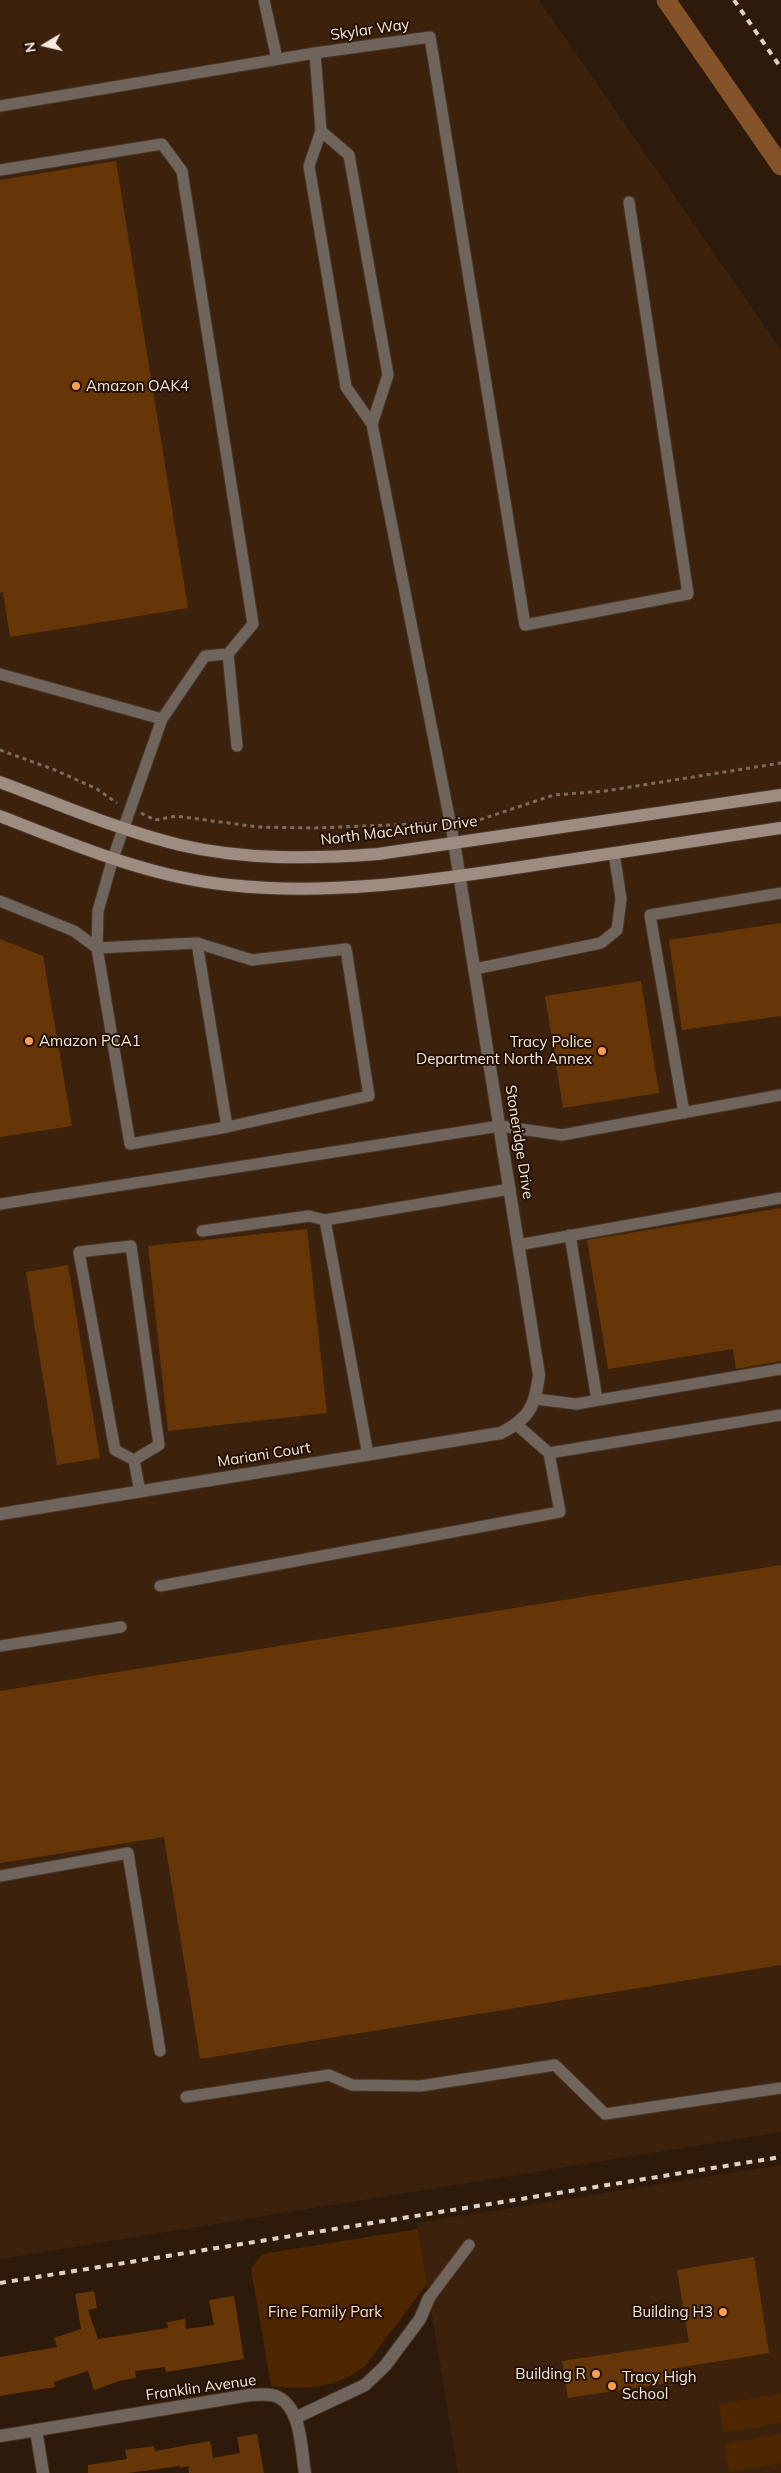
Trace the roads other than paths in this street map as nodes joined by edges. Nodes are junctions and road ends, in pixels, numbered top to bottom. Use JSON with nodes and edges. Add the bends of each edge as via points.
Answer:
{"nodes":[{"id":1,"x":264,"y":0,"type":"edge"},
{"id":2,"x":315,"y":53,"type":"junction"},
{"id":3,"x":277,"y":59,"type":"junction"},
{"id":4,"x":0,"y":106,"type":"edge"},
{"id":5,"x":321,"y":130,"type":"junction"},
{"id":6,"x":0,"y":170,"type":"edge"},
{"id":7,"x":629,"y":202,"type":"dead end"},
{"id":8,"x":372,"y":424,"type":"junction"},
{"id":9,"x":228,"y":654,"type":"junction"},
{"id":10,"x":0,"y":674,"type":"edge"},
{"id":11,"x":162,"y":719,"type":"junction"},
{"id":12,"x":237,"y":746,"type":"dead end"},
{"id":13,"x":0,"y":782,"type":"edge"},
{"id":14,"x":781,"y":795,"type":"edge"},
{"id":15,"x":0,"y":816,"type":"edge"},
{"id":16,"x":122,"y":827,"type":"junction"},
{"id":17,"x":781,"y":828,"type":"edge"},
{"id":18,"x":454,"y":842,"type":"junction"},
{"id":19,"x":614,"y":853,"type":"junction"},
{"id":20,"x":113,"y":858,"type":"junction"},
{"id":21,"x":460,"y":876,"type":"junction"},
{"id":22,"x":781,"y":893,"type":"edge"},
{"id":23,"x":0,"y":901,"type":"edge"},
{"id":24,"x":197,"y":943,"type":"junction"},
{"id":25,"x":97,"y":948,"type":"junction"},
{"id":26,"x":475,"y":970,"type":"junction"},
{"id":27,"x":781,"y":1096,"type":"edge"},
{"id":28,"x":684,"y":1113,"type":"junction"},
{"id":29,"x":500,"y":1126,"type":"junction"},
{"id":30,"x":227,"y":1127,"type":"junction"},
{"id":31,"x":510,"y":1190,"type":"junction"},
{"id":32,"x":781,"y":1198,"type":"edge"},
{"id":33,"x":0,"y":1204,"type":"edge"},
{"id":34,"x":325,"y":1220,"type":"junction"},
{"id":35,"x":202,"y":1231,"type":"dead end"},
{"id":36,"x":570,"y":1235,"type":"junction"},
{"id":37,"x":518,"y":1244,"type":"junction"},
{"id":38,"x":781,"y":1369,"type":"edge"},
{"id":39,"x":536,"y":1399,"type":"junction"},
{"id":40,"x":597,"y":1400,"type":"junction"},
{"id":41,"x":527,"y":1415,"type":"joint"},
{"id":42,"x":781,"y":1415,"type":"edge"},
{"id":43,"x":517,"y":1425,"type":"junction"},
{"id":44,"x":548,"y":1453,"type":"junction"},
{"id":45,"x":368,"y":1455,"type":"junction"},
{"id":46,"x":134,"y":1460,"type":"junction"},
{"id":47,"x":140,"y":1492,"type":"junction"},
{"id":48,"x":0,"y":1514,"type":"edge"},
{"id":49,"x":160,"y":1586,"type":"dead end"},
{"id":50,"x":121,"y":1627,"type":"dead end"},
{"id":51,"x":0,"y":1646,"type":"edge"},
{"id":52,"x":0,"y":1876,"type":"edge"},
{"id":53,"x":160,"y":2050,"type":"dead end"},
{"id":54,"x":781,"y":2088,"type":"edge"},
{"id":55,"x":186,"y":2098,"type":"dead end"},
{"id":56,"x":469,"y":2245,"type":"dead end"},
{"id":57,"x":429,"y":2298,"type":"joint"},
{"id":58,"x":295,"y":2418,"type":"junction"},
{"id":59,"x":36,"y":2430,"type":"junction"},
{"id":60,"x":0,"y":2436,"type":"edge"},
{"id":61,"x":43,"y":2473,"type":"edge"},
{"id":62,"x":305,"y":2473,"type":"edge"}],
"edges":[{"from":1,"to":3,"type":"lane"},
{"from":2,"to":3,"type":"lane","name":"Skylar Way"},
{"from":2,"to":5,"type":"lane"},
{"from":2,"to":7,"type":"lane","name":"Skylar Way","via":[[430,36],[525,625],[688,594]]},
{"from":3,"to":4,"type":"lane","name":"Skylar Way"},
{"from":5,"to":8,"type":"lane","via":[[309,166],[346,387]]},
{"from":5,"to":8,"type":"lane","via":[[349,155],[388,375]]},
{"from":6,"to":9,"type":"lane","via":[[162,144],[182,171],[253,624]]},
{"from":8,"to":18,"type":"lane"},
{"from":9,"to":11,"type":"lane","via":[[205,656]]},
{"from":9,"to":12,"type":"lane"},
{"from":10,"to":11,"type":"lane"},
{"from":11,"to":16,"type":"lane"},
{"from":13,"to":16,"type":"main road","name":"North MacArthur Drive"},
{"from":14,"to":18,"type":"main road","name":"North MacArthur Drive"},
{"from":15,"to":20,"type":"main road"},
{"from":16,"to":18,"type":"main road","name":"North MacArthur Drive","via":[[181,845],[248,855],[326,858]]},
{"from":16,"to":20,"type":"lane"},
{"from":17,"to":19,"type":"main road"},
{"from":18,"to":21,"type":"street","name":"Stoneridge Drive"},
{"from":19,"to":21,"type":"main road"},
{"from":19,"to":26,"type":"lane","via":[[621,899],[617,930],[601,943]]},
{"from":20,"to":21,"type":"main road","via":[[172,876],[229,885],[328,890]]},
{"from":20,"to":25,"type":"lane","via":[[98,911]]},
{"from":21,"to":26,"type":"street","name":"Stoneridge Drive"},
{"from":22,"to":28,"type":"lane","via":[[650,915]]},
{"from":23,"to":25,"type":"lane","via":[[74,931]]},
{"from":24,"to":25,"type":"lane"},
{"from":24,"to":30,"type":"lane"},
{"from":24,"to":30,"type":"lane","via":[[252,960],[346,949],[369,1096]]},
{"from":25,"to":30,"type":"lane","via":[[130,1144]]},
{"from":26,"to":29,"type":"street","name":"Stoneridge Drive"},
{"from":27,"to":28,"type":"lane"},
{"from":28,"to":29,"type":"lane","via":[[562,1135]]},
{"from":29,"to":31,"type":"street","name":"Stoneridge Drive"},
{"from":29,"to":33,"type":"lane"},
{"from":31,"to":34,"type":"lane"},
{"from":31,"to":37,"type":"street","name":"Stoneridge Drive"},
{"from":32,"to":36,"type":"lane"},
{"from":34,"to":35,"type":"lane","via":[[309,1216]]},
{"from":34,"to":45,"type":"lane"},
{"from":36,"to":37,"type":"lane"},
{"from":36,"to":40,"type":"lane"},
{"from":37,"to":39,"type":"street","name":"Stoneridge Drive","via":[[539,1375]]},
{"from":38,"to":40,"type":"lane"},
{"from":39,"to":40,"type":"lane","via":[[576,1404]]},
{"from":39,"to":41,"type":"street","name":"Stoneridge Drive"},
{"from":41,"to":43,"type":"street","name":"Mariani Court"},
{"from":42,"to":44,"type":"lane"},
{"from":43,"to":44,"type":"lane"},
{"from":43,"to":45,"type":"street","name":"Mariani Court","via":[[501,1433]]},
{"from":44,"to":49,"type":"lane","via":[[560,1512]]},
{"from":45,"to":47,"type":"street","name":"Mariani Court"},
{"from":46,"to":46,"type":"lane","via":[[115,1450],[79,1252],[131,1246],[159,1445]]},
{"from":46,"to":47,"type":"lane"},
{"from":47,"to":48,"type":"street","name":"Mariani Court"},
{"from":50,"to":51,"type":"lane"},
{"from":52,"to":53,"type":"lane","via":[[128,1853]]},
{"from":54,"to":55,"type":"lane","via":[[605,2114],[555,2066],[420,2086],[352,2085],[329,2075]]},
{"from":56,"to":57,"type":"lane"},
{"from":57,"to":58,"type":"street","via":[[420,2319],[385,2366],[365,2385]]},
{"from":58,"to":59,"type":"street","name":"Franklin Avenue","via":[[289,2404],[276,2396],[250,2395]]},
{"from":58,"to":62,"type":"street"},
{"from":59,"to":60,"type":"street","name":"Franklin Avenue"},
{"from":59,"to":61,"type":"street"}]}
